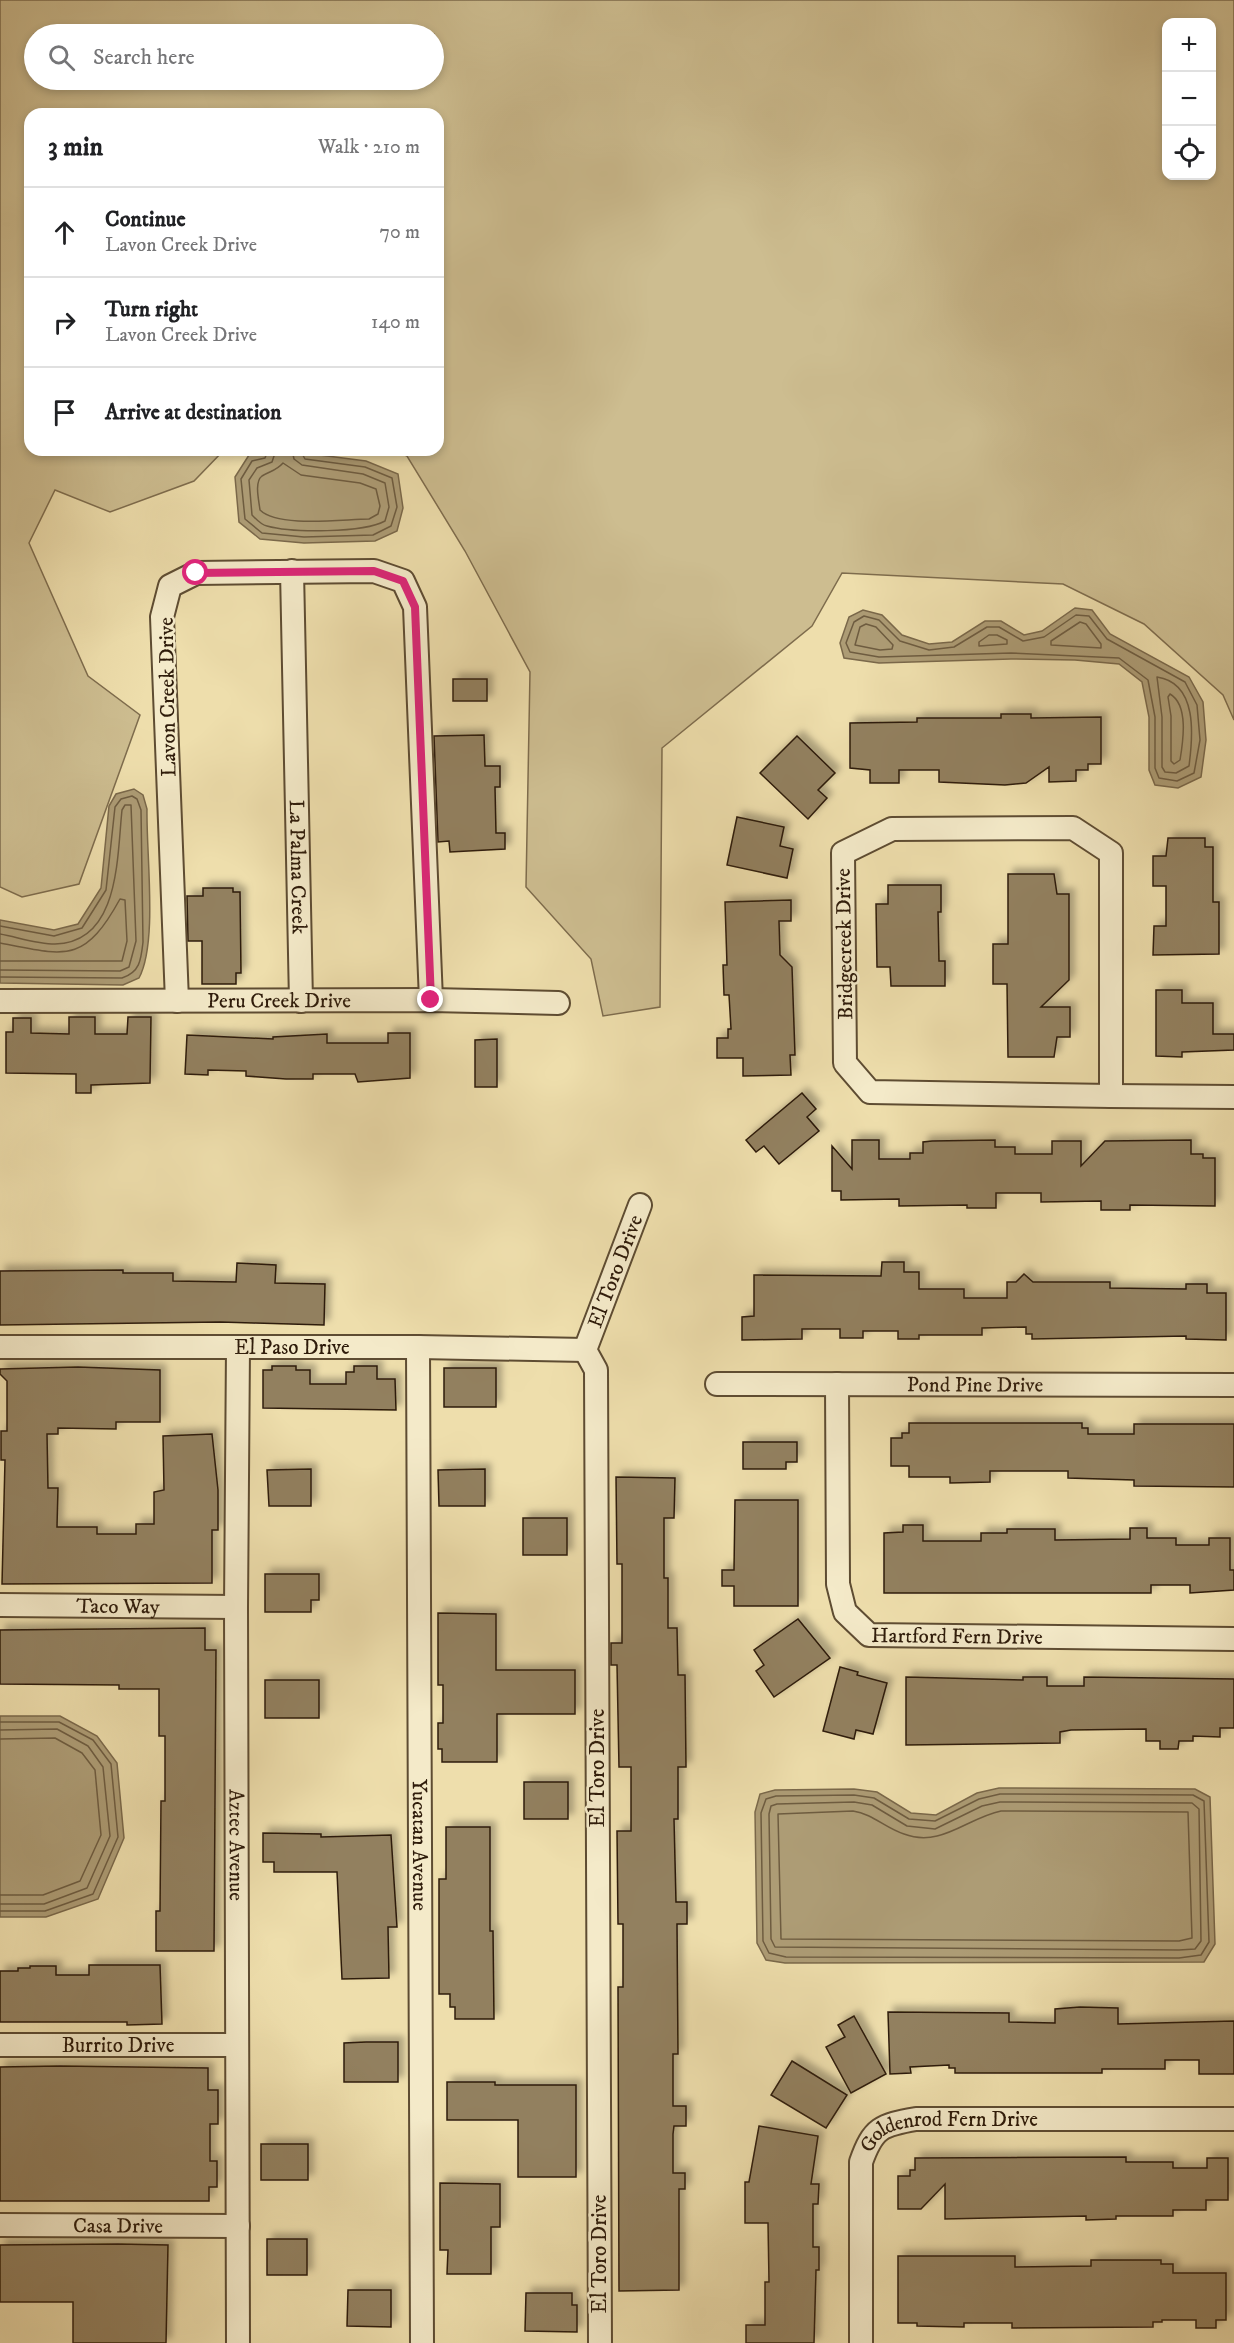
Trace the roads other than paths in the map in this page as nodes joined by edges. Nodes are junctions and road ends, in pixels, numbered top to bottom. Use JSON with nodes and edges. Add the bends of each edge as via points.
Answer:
{"nodes":[{"id":1,"x":292,"y":571,"type":"junction"},
{"id":2,"x":431,"y":1000,"type":"junction"},
{"id":3,"x":0,"y":1001,"type":"edge"},
{"id":4,"x":177,"y":1001,"type":"junction"},
{"id":5,"x":302,"y":1001,"type":"junction"},
{"id":6,"x":558,"y":1003,"type":"dead end"},
{"id":7,"x":1111,"y":1096,"type":"junction"},
{"id":8,"x":1234,"y":1097,"type":"edge"},
{"id":9,"x":640,"y":1205,"type":"dead end"},
{"id":10,"x":0,"y":1347,"type":"edge"},
{"id":11,"x":238,"y":1347,"type":"junction"},
{"id":12,"x":418,"y":1347,"type":"junction"},
{"id":13,"x":585,"y":1350,"type":"junction"},
{"id":14,"x":717,"y":1384,"type":"dead end"},
{"id":15,"x":837,"y":1384,"type":"junction"},
{"id":16,"x":1234,"y":1384,"type":"edge"},
{"id":17,"x":0,"y":1605,"type":"edge"},
{"id":18,"x":236,"y":1607,"type":"junction"},
{"id":19,"x":1234,"y":1639,"type":"edge"},
{"id":20,"x":0,"y":2045,"type":"edge"},
{"id":21,"x":237,"y":2045,"type":"junction"},
{"id":22,"x":1234,"y":2119,"type":"edge"},
{"id":23,"x":0,"y":2225,"type":"edge"},
{"id":24,"x":238,"y":2226,"type":"junction"},
{"id":25,"x":238,"y":2343,"type":"edge"},
{"id":26,"x":422,"y":2343,"type":"edge"},
{"id":27,"x":600,"y":2343,"type":"edge"},
{"id":28,"x":861,"y":2343,"type":"edge"}],
"edges":[{"from":1,"to":2,"type":"street","name":"Lavon Creek Drive","via":[[374,571],[403,581],[415,607]]},
{"from":1,"to":4,"type":"street","name":"Lavon Creek Drive","via":[[196,573],[171,586],[162,617]]},
{"from":1,"to":5,"type":"street","name":"La Palma Creek"},
{"from":2,"to":5,"type":"street","name":"Peru Creek Drive"},
{"from":2,"to":6,"type":"street","name":"Peru Creek Drive"},
{"from":3,"to":4,"type":"street","name":"Peru Creek Drive"},
{"from":4,"to":5,"type":"street","name":"Peru Creek Drive"},
{"from":7,"to":7,"type":"street","name":"Bridgecreek Drive","via":[[1111,853],[1073,828],[892,829],[843,853],[845,1063],[870,1092]]},
{"from":7,"to":8,"type":"street","name":"Bridgecreek Drive"},
{"from":9,"to":13,"type":"street","name":"El Toro Drive"},
{"from":10,"to":11,"type":"street","name":"El Paso Drive"},
{"from":11,"to":12,"type":"street","name":"El Paso Drive"},
{"from":11,"to":18,"type":"street","name":"Aztec Avenue"},
{"from":12,"to":13,"type":"street","name":"El Paso Drive"},
{"from":12,"to":26,"type":"street","name":"Yucatan Avenue"},
{"from":13,"to":27,"type":"street","name":"El Toro Drive","via":[[596,1370]]},
{"from":14,"to":15,"type":"street","name":"Pond Pine Drive"},
{"from":15,"to":16,"type":"street","name":"Pond Pine Drive"},
{"from":15,"to":19,"type":"street","name":"Hartford Fern Drive","via":[[838,1584],[845,1612],[869,1635]]},
{"from":17,"to":18,"type":"street","name":"Taco Way"},
{"from":18,"to":21,"type":"street","name":"Aztec Avenue"},
{"from":20,"to":21,"type":"street","name":"Burrito Drive"},
{"from":21,"to":24,"type":"street","name":"Aztec Avenue"},
{"from":22,"to":28,"type":"street","name":"Goldenrod Fern Drive","via":[[916,2119],[886,2124],[869,2139],[861,2162]]},
{"from":23,"to":24,"type":"street","name":"Casa Drive"},
{"from":24,"to":25,"type":"street","name":"Aztec Avenue"}]}
